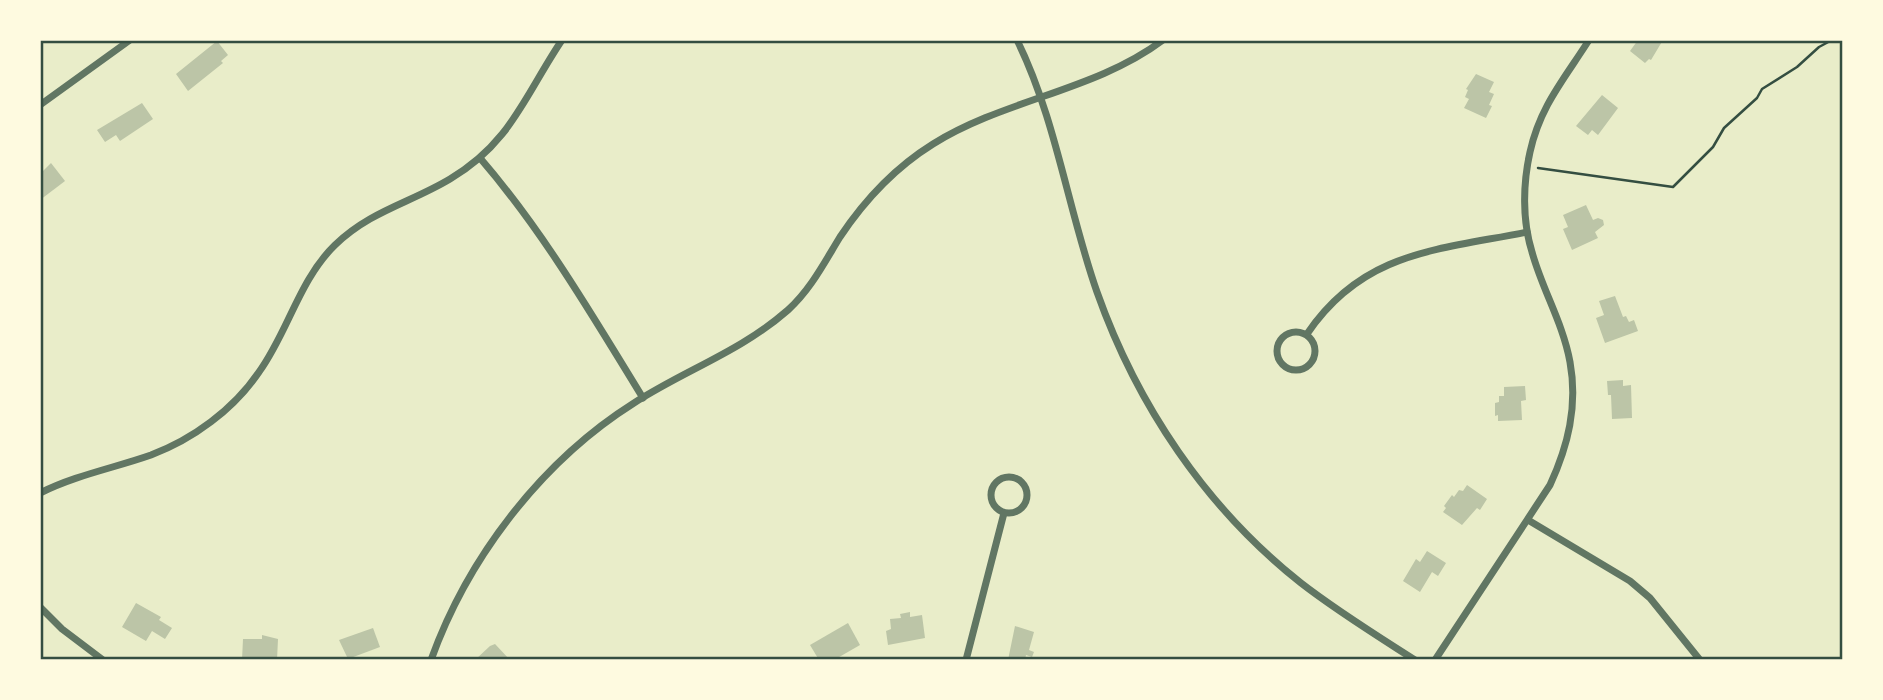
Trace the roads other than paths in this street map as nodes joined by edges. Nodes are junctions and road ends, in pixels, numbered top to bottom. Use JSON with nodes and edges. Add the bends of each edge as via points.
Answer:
{"nodes":[{"id":1,"x":131,"y":40,"type":"edge"},
{"id":2,"x":562,"y":40,"type":"edge"},
{"id":3,"x":1017,"y":40,"type":"edge"},
{"id":4,"x":1163,"y":40,"type":"edge"},
{"id":5,"x":1589,"y":40,"type":"edge"},
{"id":6,"x":1040,"y":97,"type":"junction"},
{"id":7,"x":40,"y":105,"type":"edge"},
{"id":8,"x":480,"y":158,"type":"junction"},
{"id":9,"x":1527,"y":232,"type":"junction"},
{"id":10,"x":1307,"y":334,"type":"junction"},
{"id":11,"x":643,"y":398,"type":"junction"},
{"id":12,"x":40,"y":493,"type":"edge"},
{"id":13,"x":1004,"y":513,"type":"junction"},
{"id":14,"x":1528,"y":520,"type":"junction"},
{"id":15,"x":40,"y":607,"type":"edge"},
{"id":16,"x":103,"y":660,"type":"edge"},
{"id":17,"x":432,"y":660,"type":"edge"},
{"id":18,"x":966,"y":660,"type":"edge"},
{"id":19,"x":1415,"y":660,"type":"edge"},
{"id":20,"x":1435,"y":660,"type":"edge"},
{"id":21,"x":1700,"y":660,"type":"edge"}],
"edges":[{"from":1,"to":7,"type":"street"},
{"from":2,"to":8,"type":"street","via":[[518,116]]},
{"from":3,"to":6,"type":"street"},
{"from":4,"to":6,"type":"street","via":[[1100,76]]},
{"from":5,"to":9,"type":"street","via":[[1550,97],[1538,124],[1528,167]]},
{"from":6,"to":11,"type":"street","via":[[954,132],[903,166],[856,214],[791,307],[742,345]]},
{"from":6,"to":19,"type":"street","via":[[1097,291],[1122,354],[1169,438],[1200,482],[1258,546],[1333,607]]},
{"from":8,"to":11,"type":"street","via":[[539,232]]},
{"from":8,"to":12,"type":"street","via":[[427,192],[376,214],[334,246],[304,285],[259,373],[221,414],[151,455]]},
{"from":9,"to":10,"type":"street","via":[[1387,264],[1344,290]]},
{"from":9,"to":14,"type":"street","via":[[1564,336],[1573,387],[1562,460]]},
{"from":10,"to":10,"type":"street","via":[[1292,331],[1279,341],[1277,354],[1284,366],[1300,370],[1312,363],[1315,344]]},
{"from":11,"to":17,"type":"street","via":[[588,438],[522,502],[470,578]]},
{"from":13,"to":13,"type":"street","via":[[1015,513],[1028,496],[1015,478],[1003,478],[992,490],[994,506]]},
{"from":13,"to":18,"type":"street"},
{"from":14,"to":20,"type":"street"},
{"from":14,"to":21,"type":"street","via":[[1630,581],[1650,598]]},
{"from":15,"to":16,"type":"street"}]}
